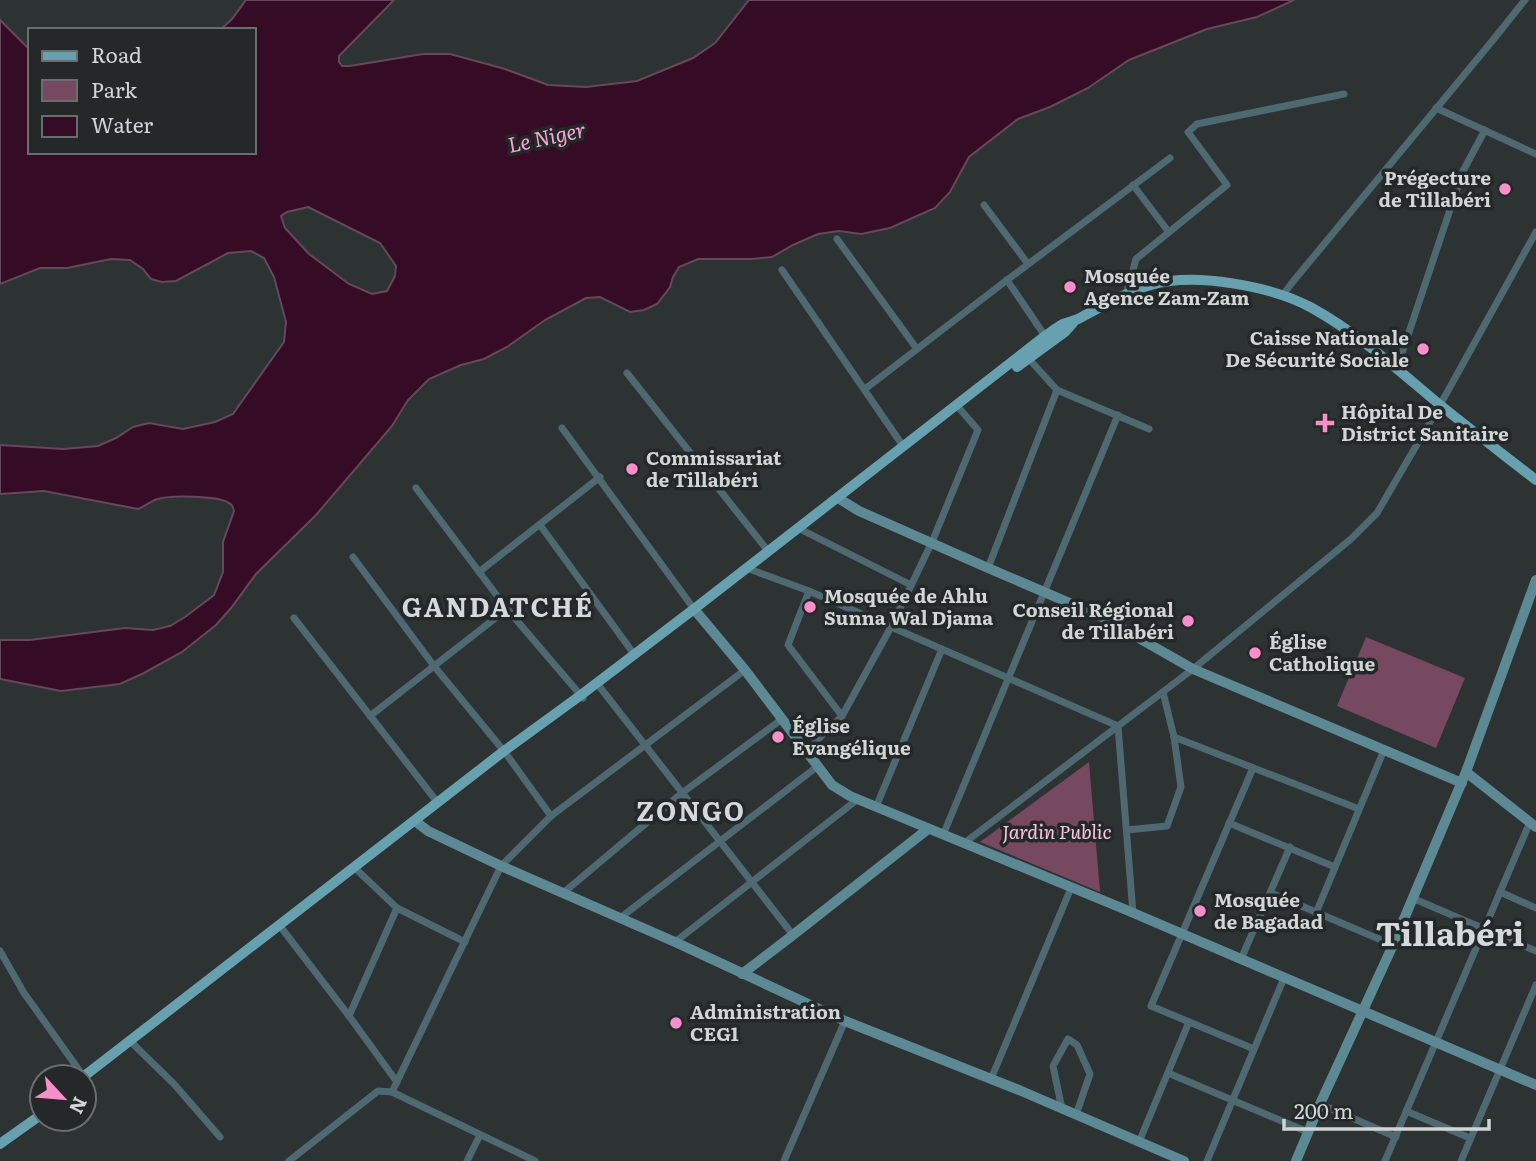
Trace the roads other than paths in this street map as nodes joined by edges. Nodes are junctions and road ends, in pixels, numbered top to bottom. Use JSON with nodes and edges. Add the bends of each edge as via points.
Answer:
{"nodes":[{"id":1,"x":1525,"y":0,"type":"edge"},
{"id":2,"x":1344,"y":94,"type":"dead end"},
{"id":3,"x":1436,"y":108,"type":"junction"},
{"id":4,"x":1485,"y":130,"type":"junction"},
{"id":5,"x":1536,"y":154,"type":"edge"},
{"id":6,"x":1170,"y":158,"type":"dead end"},
{"id":7,"x":1133,"y":185,"type":"junction"},
{"id":8,"x":984,"y":205,"type":"dead end"},
{"id":9,"x":1168,"y":231,"type":"junction"},
{"id":10,"x":1536,"y":232,"type":"edge"},
{"id":11,"x":837,"y":239,"type":"dead end"},
{"id":12,"x":1028,"y":264,"type":"junction"},
{"id":13,"x":782,"y":270,"type":"dead end"},
{"id":14,"x":1007,"y":280,"type":"junction"},
{"id":15,"x":1126,"y":295,"type":"junction"},
{"id":16,"x":1283,"y":295,"type":"junction"},
{"id":17,"x":1075,"y":320,"type":"junction"},
{"id":18,"x":1045,"y":335,"type":"junction"},
{"id":19,"x":917,"y":349,"type":"junction"},
{"id":20,"x":1029,"y":359,"type":"junction"},
{"id":21,"x":1397,"y":368,"type":"junction"},
{"id":22,"x":627,"y":373,"type":"dead end"},
{"id":23,"x":865,"y":389,"type":"junction"},
{"id":24,"x":1057,"y":390,"type":"junction"},
{"id":25,"x":1440,"y":405,"type":"junction"},
{"id":26,"x":959,"y":408,"type":"junction"},
{"id":27,"x":1118,"y":415,"type":"junction"},
{"id":28,"x":562,"y":428,"type":"dead end"},
{"id":29,"x":1149,"y":429,"type":"dead end"},
{"id":30,"x":903,"y":446,"type":"junction"},
{"id":31,"x":600,"y":477,"type":"junction"},
{"id":32,"x":1536,"y":480,"type":"edge"},
{"id":33,"x":416,"y":488,"type":"dead end"},
{"id":34,"x":841,"y":500,"type":"junction"},
{"id":35,"x":540,"y":525,"type":"junction"},
{"id":36,"x":800,"y":530,"type":"junction"},
{"id":37,"x":932,"y":542,"type":"junction"},
{"id":38,"x":768,"y":551,"type":"junction"},
{"id":39,"x":353,"y":557,"type":"dead end"},
{"id":40,"x":988,"y":568,"type":"junction"},
{"id":41,"x":752,"y":570,"type":"junction"},
{"id":42,"x":480,"y":572,"type":"junction"},
{"id":43,"x":1536,"y":580,"type":"edge"},
{"id":44,"x":911,"y":585,"type":"junction"},
{"id":45,"x":809,"y":591,"type":"junction"},
{"id":46,"x":1045,"y":591,"type":"junction"},
{"id":47,"x":1532,"y":602,"type":"edge"},
{"id":48,"x":507,"y":609,"type":"junction"},
{"id":49,"x":696,"y":611,"type":"junction"},
{"id":50,"x":294,"y":618,"type":"dead end"},
{"id":51,"x":891,"y":627,"type":"junction"},
{"id":52,"x":942,"y":649,"type":"junction"},
{"id":53,"x":634,"y":654,"type":"junction"},
{"id":54,"x":434,"y":666,"type":"junction"},
{"id":55,"x":745,"y":670,"type":"junction"},
{"id":56,"x":1193,"y":670,"type":"junction"},
{"id":57,"x":1009,"y":677,"type":"junction"},
{"id":58,"x":599,"y":686,"type":"junction"},
{"id":59,"x":1163,"y":692,"type":"junction"},
{"id":60,"x":582,"y":697,"type":"junction"},
{"id":61,"x":370,"y":716,"type":"junction"},
{"id":62,"x":842,"y":716,"type":"junction"},
{"id":63,"x":782,"y":719,"type":"junction"},
{"id":64,"x":1118,"y":726,"type":"junction"},
{"id":65,"x":1174,"y":737,"type":"junction"},
{"id":66,"x":645,"y":745,"type":"junction"},
{"id":67,"x":1384,"y":750,"type":"junction"},
{"id":68,"x":806,"y":751,"type":"junction"},
{"id":69,"x":506,"y":753,"type":"junction"},
{"id":70,"x":818,"y":766,"type":"junction"},
{"id":71,"x":1253,"y":768,"type":"junction"},
{"id":72,"x":1466,"y":772,"type":"junction"},
{"id":73,"x":1462,"y":783,"type":"junction"},
{"id":74,"x":682,"y":793,"type":"junction"},
{"id":75,"x":858,"y":799,"type":"junction"},
{"id":76,"x":438,"y":803,"type":"junction"},
{"id":77,"x":876,"y":807,"type":"junction"},
{"id":78,"x":1359,"y":809,"type":"junction"},
{"id":79,"x":551,"y":816,"type":"junction"},
{"id":80,"x":417,"y":823,"type":"junction"},
{"id":81,"x":1229,"y":823,"type":"junction"},
{"id":82,"x":1533,"y":824,"type":"edge"},
{"id":83,"x":928,"y":829,"type":"junction"},
{"id":84,"x":1127,"y":830,"type":"junction"},
{"id":85,"x":943,"y":835,"type":"junction"},
{"id":86,"x":720,"y":841,"type":"junction"},
{"id":87,"x":963,"y":844,"type":"junction"},
{"id":88,"x":1290,"y":847,"type":"junction"},
{"id":89,"x":501,"y":866,"type":"junction"},
{"id":90,"x":1335,"y":867,"type":"junction"},
{"id":91,"x":358,"y":871,"type":"junction"},
{"id":92,"x":752,"y":883,"type":"junction"},
{"id":93,"x":1071,"y":888,"type":"junction"},
{"id":94,"x":1500,"y":892,"type":"junction"},
{"id":95,"x":563,"y":893,"type":"junction"},
{"id":96,"x":1271,"y":894,"type":"junction"},
{"id":97,"x":1412,"y":898,"type":"junction"},
{"id":98,"x":397,"y":908,"type":"junction"},
{"id":99,"x":1536,"y":908,"type":"edge"},
{"id":100,"x":1133,"y":913,"type":"junction"},
{"id":101,"x":1316,"y":913,"type":"junction"},
{"id":102,"x":620,"y":918,"type":"junction"},
{"id":103,"x":283,"y":930,"type":"junction"},
{"id":104,"x":1483,"y":930,"type":"junction"},
{"id":105,"x":1182,"y":934,"type":"junction"},
{"id":106,"x":793,"y":935,"type":"junction"},
{"id":107,"x":465,"y":942,"type":"junction"},
{"id":108,"x":675,"y":942,"type":"junction"},
{"id":109,"x":1393,"y":945,"type":"junction"},
{"id":110,"x":0,"y":951,"type":"edge"},
{"id":111,"x":1536,"y":951,"type":"edge"},
{"id":112,"x":1241,"y":959,"type":"junction"},
{"id":113,"x":742,"y":974,"type":"junction"},
{"id":114,"x":1284,"y":978,"type":"junction"},
{"id":115,"x":1536,"y":985,"type":"edge"},
{"id":116,"x":1363,"y":1010,"type":"junction"},
{"id":117,"x":349,"y":1016,"type":"junction"},
{"id":118,"x":845,"y":1021,"type":"junction"},
{"id":119,"x":1189,"y":1022,"type":"junction"},
{"id":120,"x":1435,"y":1042,"type":"junction"},
{"id":121,"x":132,"y":1043,"type":"junction"},
{"id":122,"x":1254,"y":1048,"type":"junction"},
{"id":123,"x":73,"y":1063,"type":"edge"},
{"id":124,"x":98,"y":1068,"type":"edge"},
{"id":125,"x":1499,"y":1069,"type":"junction"},
{"id":126,"x":1168,"y":1073,"type":"junction"},
{"id":127,"x":991,"y":1079,"type":"junction"},
{"id":128,"x":397,"y":1082,"type":"junction"},
{"id":129,"x":1536,"y":1085,"type":"edge"},
{"id":130,"x":392,"y":1091,"type":"junction"},
{"id":131,"x":1233,"y":1100,"type":"junction"},
{"id":132,"x":1320,"y":1104,"type":"junction"},
{"id":133,"x":1062,"y":1109,"type":"junction"},
{"id":134,"x":1406,"y":1111,"type":"junction"},
{"id":135,"x":1076,"y":1115,"type":"junction"},
{"id":136,"x":28,"y":1117,"type":"edge"},
{"id":137,"x":28,"y":1124,"type":"edge"},
{"id":138,"x":1308,"y":1132,"type":"junction"},
{"id":139,"x":480,"y":1135,"type":"junction"},
{"id":140,"x":220,"y":1137,"type":"dead end"},
{"id":141,"x":1395,"y":1137,"type":"junction"},
{"id":142,"x":0,"y":1138,"type":"edge"},
{"id":143,"x":1470,"y":1139,"type":"junction"},
{"id":144,"x":1139,"y":1142,"type":"junction"},
{"id":145,"x":0,"y":1144,"type":"edge"},
{"id":146,"x":289,"y":1161,"type":"edge"},
{"id":147,"x":467,"y":1161,"type":"edge"},
{"id":148,"x":535,"y":1161,"type":"edge"},
{"id":149,"x":784,"y":1161,"type":"edge"},
{"id":150,"x":1184,"y":1161,"type":"edge"},
{"id":151,"x":1207,"y":1161,"type":"edge"},
{"id":152,"x":1296,"y":1161,"type":"edge"},
{"id":153,"x":1385,"y":1161,"type":"edge"},
{"id":154,"x":1461,"y":1161,"type":"edge"}],
"edges":[{"from":1,"to":3,"type":"street"},
{"from":2,"to":9,"type":"street","via":[[1197,124],[1188,132],[1227,185]]},
{"from":3,"to":4,"type":"street"},
{"from":3,"to":16,"type":"street"},
{"from":4,"to":5,"type":"street"},
{"from":4,"to":21,"type":"street","via":[[1463,171]]},
{"from":6,"to":7,"type":"street"},
{"from":7,"to":9,"type":"street"},
{"from":7,"to":12,"type":"street"},
{"from":8,"to":12,"type":"street"},
{"from":9,"to":15,"type":"street","via":[[1136,259]]},
{"from":10,"to":25,"type":"street"},
{"from":11,"to":19,"type":"street"},
{"from":12,"to":14,"type":"street"},
{"from":13,"to":23,"type":"street"},
{"from":14,"to":18,"type":"street"},
{"from":14,"to":19,"type":"street"},
{"from":15,"to":16,"type":"main road","via":[[1182,280],[1219,281]]},
{"from":15,"to":17,"type":"main road"},
{"from":16,"to":21,"type":"main road","via":[[1325,316]]},
{"from":17,"to":18,"type":"main road"},
{"from":17,"to":20,"type":"main road"},
{"from":18,"to":30,"type":"main road"},
{"from":19,"to":23,"type":"street"},
{"from":20,"to":24,"type":"street"},
{"from":20,"to":26,"type":"main road"},
{"from":21,"to":25,"type":"main road"},
{"from":22,"to":38,"type":"street"},
{"from":23,"to":30,"type":"street"},
{"from":24,"to":27,"type":"street"},
{"from":24,"to":40,"type":"street"},
{"from":25,"to":32,"type":"main road"},
{"from":25,"to":56,"type":"street","via":[[1377,513]]},
{"from":26,"to":34,"type":"main road"},
{"from":26,"to":37,"type":"street","via":[[978,430]]},
{"from":27,"to":29,"type":"street"},
{"from":27,"to":46,"type":"street"},
{"from":28,"to":31,"type":"street"},
{"from":30,"to":34,"type":"main road"},
{"from":31,"to":35,"type":"street"},
{"from":31,"to":49,"type":"street"},
{"from":33,"to":42,"type":"street"},
{"from":34,"to":36,"type":"main road"},
{"from":34,"to":37,"type":"street"},
{"from":35,"to":42,"type":"street"},
{"from":35,"to":53,"type":"street"},
{"from":36,"to":38,"type":"main road"},
{"from":36,"to":41,"type":"main road"},
{"from":36,"to":44,"type":"street"},
{"from":37,"to":40,"type":"street"},
{"from":37,"to":44,"type":"street"},
{"from":38,"to":49,"type":"main road"},
{"from":39,"to":54,"type":"street"},
{"from":40,"to":46,"type":"street"},
{"from":41,"to":45,"type":"street"},
{"from":41,"to":49,"type":"main road"},
{"from":42,"to":48,"type":"street"},
{"from":43,"to":47,"type":"street"},
{"from":44,"to":51,"type":"street"},
{"from":45,"to":51,"type":"street"},
{"from":45,"to":62,"type":"street","via":[[788,645]]},
{"from":46,"to":56,"type":"street","via":[[1100,615]]},
{"from":46,"to":57,"type":"street"},
{"from":47,"to":72,"type":"street"},
{"from":48,"to":54,"type":"street"},
{"from":48,"to":60,"type":"street"},
{"from":49,"to":53,"type":"main road"},
{"from":49,"to":55,"type":"street"},
{"from":49,"to":58,"type":"main road"},
{"from":50,"to":61,"type":"street"},
{"from":51,"to":52,"type":"street"},
{"from":51,"to":62,"type":"street"},
{"from":52,"to":57,"type":"street"},
{"from":52,"to":77,"type":"street"},
{"from":53,"to":60,"type":"main road"},
{"from":54,"to":61,"type":"street"},
{"from":54,"to":69,"type":"street"},
{"from":55,"to":63,"type":"street"},
{"from":55,"to":66,"type":"street"},
{"from":56,"to":59,"type":"street"},
{"from":56,"to":67,"type":"street"},
{"from":57,"to":64,"type":"street"},
{"from":57,"to":85,"type":"street"},
{"from":58,"to":60,"type":"main road"},
{"from":58,"to":66,"type":"street"},
{"from":59,"to":64,"type":"street"},
{"from":59,"to":65,"type":"street"},
{"from":60,"to":69,"type":"main road"},
{"from":61,"to":76,"type":"street"},
{"from":62,"to":68,"type":"street"},
{"from":63,"to":68,"type":"street"},
{"from":63,"to":74,"type":"street"},
{"from":64,"to":84,"type":"street"},
{"from":64,"to":87,"type":"street"},
{"from":65,"to":71,"type":"street"},
{"from":65,"to":84,"type":"street","via":[[1181,787],[1167,826]]},
{"from":66,"to":74,"type":"street"},
{"from":66,"to":79,"type":"street"},
{"from":67,"to":73,"type":"street"},
{"from":67,"to":78,"type":"street"},
{"from":68,"to":70,"type":"street"},
{"from":69,"to":76,"type":"main road"},
{"from":69,"to":79,"type":"street"},
{"from":69,"to":80,"type":"main road"},
{"from":70,"to":75,"type":"street","via":[[832,785]]},
{"from":70,"to":86,"type":"street"},
{"from":71,"to":78,"type":"street"},
{"from":71,"to":81,"type":"street"},
{"from":72,"to":73,"type":"street"},
{"from":72,"to":82,"type":"street"},
{"from":73,"to":97,"type":"street"},
{"from":74,"to":86,"type":"street"},
{"from":74,"to":95,"type":"street"},
{"from":75,"to":77,"type":"street"},
{"from":75,"to":92,"type":"street"},
{"from":76,"to":80,"type":"main road"},
{"from":77,"to":83,"type":"street"},
{"from":78,"to":90,"type":"street"},
{"from":79,"to":89,"type":"street"},
{"from":80,"to":89,"type":"street"},
{"from":80,"to":91,"type":"main road"},
{"from":80,"to":121,"type":"main road"},
{"from":81,"to":88,"type":"street"},
{"from":81,"to":105,"type":"street"},
{"from":82,"to":94,"type":"street"},
{"from":83,"to":85,"type":"street"},
{"from":83,"to":106,"type":"street"},
{"from":84,"to":100,"type":"street"},
{"from":85,"to":87,"type":"street"},
{"from":86,"to":92,"type":"street"},
{"from":86,"to":102,"type":"street"},
{"from":87,"to":93,"type":"street"},
{"from":88,"to":90,"type":"street"},
{"from":88,"to":96,"type":"street"},
{"from":89,"to":95,"type":"street"},
{"from":89,"to":107,"type":"street"},
{"from":90,"to":101,"type":"street"},
{"from":91,"to":98,"type":"street"},
{"from":91,"to":103,"type":"main road"},
{"from":92,"to":106,"type":"street"},
{"from":92,"to":108,"type":"street"},
{"from":93,"to":100,"type":"street"},
{"from":93,"to":127,"type":"street"},
{"from":94,"to":99,"type":"street"},
{"from":94,"to":104,"type":"street"},
{"from":95,"to":102,"type":"street"},
{"from":96,"to":101,"type":"street"},
{"from":96,"to":112,"type":"street"},
{"from":97,"to":104,"type":"street"},
{"from":97,"to":109,"type":"street"},
{"from":98,"to":107,"type":"street"},
{"from":98,"to":117,"type":"street"},
{"from":100,"to":105,"type":"street"},
{"from":101,"to":109,"type":"street"},
{"from":102,"to":108,"type":"street"},
{"from":103,"to":117,"type":"street"},
{"from":103,"to":121,"type":"main road"},
{"from":104,"to":111,"type":"street"},
{"from":104,"to":120,"type":"street"},
{"from":105,"to":112,"type":"street"},
{"from":105,"to":119,"type":"street","via":[[1151,1006]]},
{"from":106,"to":113,"type":"street"},
{"from":107,"to":128,"type":"street"},
{"from":108,"to":113,"type":"street"},
{"from":109,"to":116,"type":"street"},
{"from":110,"to":123,"type":"street"},
{"from":112,"to":114,"type":"street"},
{"from":113,"to":118,"type":"street"},
{"from":114,"to":116,"type":"street"},
{"from":114,"to":122,"type":"street"},
{"from":115,"to":125,"type":"street"},
{"from":116,"to":120,"type":"street"},
{"from":116,"to":132,"type":"street"},
{"from":117,"to":128,"type":"street"},
{"from":118,"to":127,"type":"street"},
{"from":118,"to":149,"type":"street"},
{"from":119,"to":122,"type":"street"},
{"from":119,"to":126,"type":"street"},
{"from":120,"to":125,"type":"street"},
{"from":120,"to":134,"type":"street"},
{"from":121,"to":124,"type":"main road"},
{"from":121,"to":140,"type":"street"},
{"from":122,"to":131,"type":"street"},
{"from":125,"to":129,"type":"street"},
{"from":125,"to":143,"type":"street"},
{"from":126,"to":131,"type":"street"},
{"from":126,"to":144,"type":"street"},
{"from":127,"to":133,"type":"street"},
{"from":128,"to":130,"type":"street"},
{"from":130,"to":139,"type":"street"},
{"from":130,"to":146,"type":"street","via":[[378,1091]]},
{"from":131,"to":138,"type":"street"},
{"from":131,"to":151,"type":"street"},
{"from":132,"to":138,"type":"street"},
{"from":132,"to":141,"type":"street"},
{"from":133,"to":135,"type":"street"},
{"from":133,"to":135,"type":"street","via":[[1053,1066],[1068,1039],[1077,1045],[1090,1074]]},
{"from":134,"to":141,"type":"street"},
{"from":134,"to":143,"type":"street"},
{"from":135,"to":144,"type":"street"},
{"from":136,"to":142,"type":"main road"},
{"from":137,"to":145,"type":"main road"},
{"from":138,"to":152,"type":"street"},
{"from":139,"to":147,"type":"street"},
{"from":139,"to":148,"type":"street"},
{"from":141,"to":153,"type":"street"},
{"from":143,"to":154,"type":"street"},
{"from":144,"to":150,"type":"street"}]}
